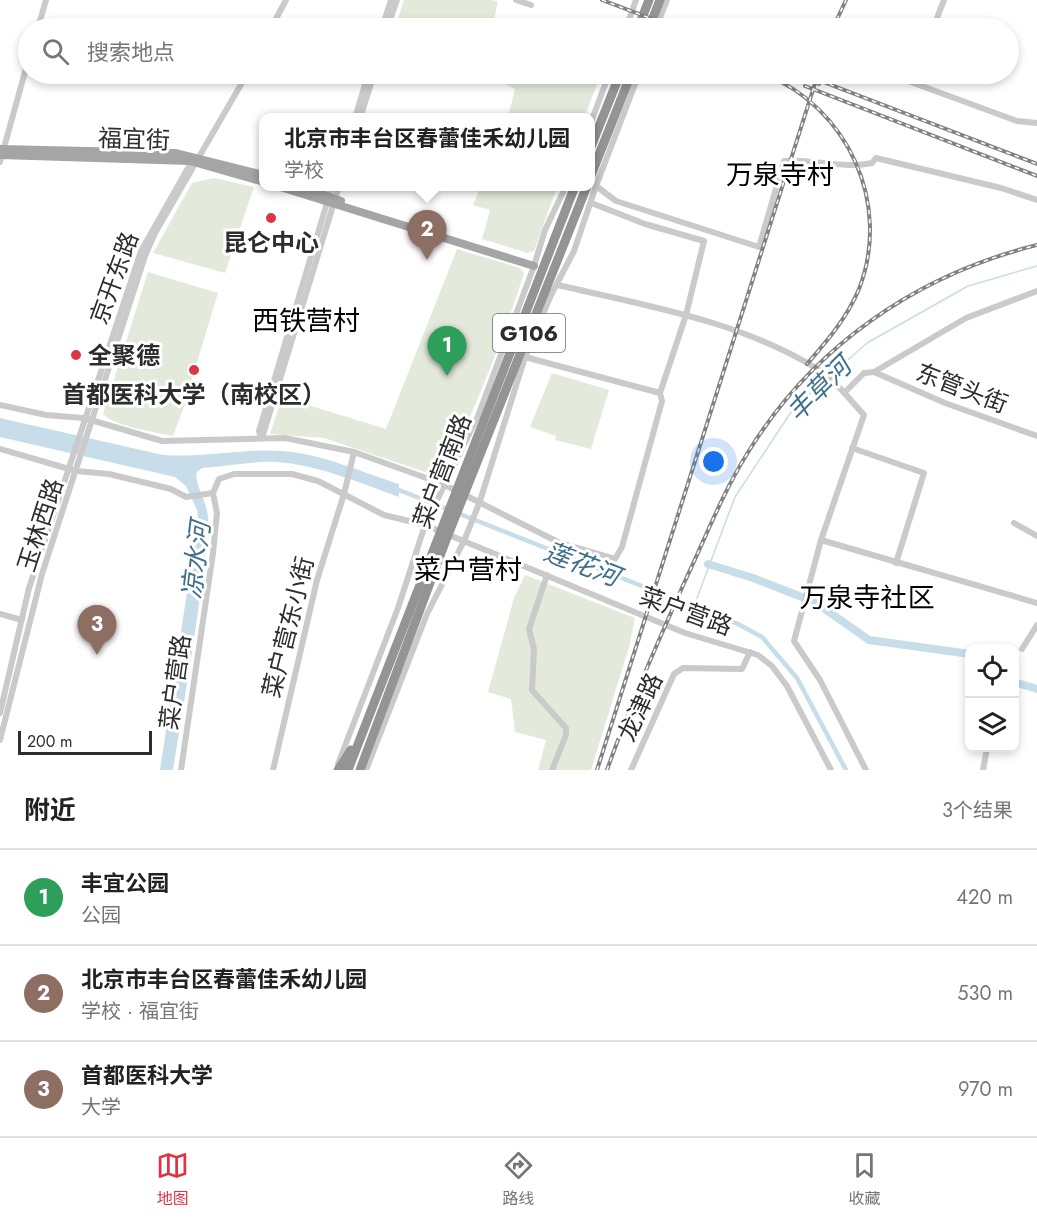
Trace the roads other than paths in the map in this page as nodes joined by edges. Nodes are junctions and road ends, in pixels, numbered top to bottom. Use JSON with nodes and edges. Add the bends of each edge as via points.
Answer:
{"nodes":[{"id":1,"x":46,"y":0,"type":"edge"},
{"id":2,"x":391,"y":0,"type":"edge"},
{"id":3,"x":397,"y":0,"type":"edge"},
{"id":4,"x":516,"y":0,"type":"edge"},
{"id":5,"x":636,"y":0,"type":"edge"},
{"id":6,"x":649,"y":0,"type":"edge"},
{"id":7,"x":660,"y":0,"type":"edge"},
{"id":8,"x":667,"y":0,"type":"edge"},
{"id":9,"x":944,"y":0,"type":"edge"},
{"id":10,"x":284,"y":1,"type":"edge"},
{"id":11,"x":531,"y":5,"type":"dead end"},
{"id":12,"x":41,"y":18,"type":"edge"},
{"id":13,"x":276,"y":18,"type":"edge"},
{"id":14,"x":385,"y":18,"type":"edge"},
{"id":15,"x":391,"y":18,"type":"edge"},
{"id":16,"x":630,"y":18,"type":"edge"},
{"id":17,"x":642,"y":18,"type":"edge"},
{"id":18,"x":653,"y":18,"type":"edge"},
{"id":19,"x":660,"y":18,"type":"edge"},
{"id":20,"x":937,"y":18,"type":"edge"},
{"id":21,"x":21,"y":84,"type":"edge"},
{"id":22,"x":241,"y":84,"type":"edge"},
{"id":23,"x":365,"y":84,"type":"edge"},
{"id":24,"x":371,"y":84,"type":"edge"},
{"id":25,"x":606,"y":84,"type":"edge"},
{"id":26,"x":615,"y":84,"type":"edge"},
{"id":27,"x":628,"y":84,"type":"edge"},
{"id":28,"x":635,"y":84,"type":"edge"},
{"id":29,"x":917,"y":84,"type":"edge"},
{"id":30,"x":356,"y":113,"type":"edge"},
{"id":31,"x":361,"y":113,"type":"edge"},
{"id":32,"x":1037,"y":123,"type":"edge"},
{"id":33,"x":595,"y":126,"type":"edge"},
{"id":34,"x":1,"y":154,"type":"edge"},
{"id":35,"x":196,"y":160,"type":"junction"},
{"id":36,"x":595,"y":172,"type":"edge"},
{"id":37,"x":595,"y":174,"type":"edge"},
{"id":38,"x":259,"y":175,"type":"edge"},
{"id":39,"x":259,"y":181,"type":"edge"},
{"id":40,"x":595,"y":186,"type":"edge"},
{"id":41,"x":295,"y":191,"type":"edge"},
{"id":42,"x":311,"y":191,"type":"edge"},
{"id":43,"x":332,"y":191,"type":"edge"},
{"id":44,"x":337,"y":191,"type":"edge"},
{"id":45,"x":564,"y":191,"type":"edge"},
{"id":46,"x":573,"y":191,"type":"edge"},
{"id":47,"x":588,"y":191,"type":"edge"},
{"id":48,"x":589,"y":191,"type":"edge"},
{"id":49,"x":1037,"y":200,"type":"edge"},
{"id":50,"x":332,"y":201,"type":"junction"},
{"id":51,"x":594,"y":204,"type":"dead end"},
{"id":52,"x":707,"y":230,"type":"junction"},
{"id":53,"x":704,"y":241,"type":"junction"},
{"id":54,"x":535,"y":263,"type":"junction"},
{"id":55,"x":558,"y":285,"type":"junction"},
{"id":56,"x":1037,"y":291,"type":"edge"},
{"id":57,"x":551,"y":295,"type":"junction"},
{"id":58,"x":539,"y":310,"type":"junction"},
{"id":59,"x":686,"y":315,"type":"junction"},
{"id":60,"x":525,"y":357,"type":"junction"},
{"id":61,"x":874,"y":372,"type":"junction"},
{"id":62,"x":660,"y":393,"type":"junction"},
{"id":63,"x":844,"y":393,"type":"junction"},
{"id":64,"x":0,"y":405,"type":"edge"},
{"id":65,"x":83,"y":421,"type":"junction"},
{"id":66,"x":91,"y":423,"type":"junction"},
{"id":67,"x":1037,"y":436,"type":"edge"},
{"id":68,"x":262,"y":437,"type":"junction"},
{"id":69,"x":852,"y":448,"type":"junction"},
{"id":70,"x":0,"y":449,"type":"edge"},
{"id":71,"x":354,"y":452,"type":"junction"},
{"id":72,"x":67,"y":469,"type":"junction"},
{"id":73,"x":76,"y":471,"type":"junction"},
{"id":74,"x":466,"y":478,"type":"junction"},
{"id":75,"x":443,"y":484,"type":"junction"},
{"id":76,"x":212,"y":493,"type":"junction"},
{"id":77,"x":344,"y":495,"type":"junction"},
{"id":78,"x":480,"y":501,"type":"junction"},
{"id":79,"x":1014,"y":523,"type":"dead end"},
{"id":80,"x":425,"y":525,"type":"junction"},
{"id":81,"x":1037,"y":536,"type":"edge"},
{"id":82,"x":442,"y":538,"type":"junction"},
{"id":83,"x":821,"y":540,"type":"junction"},
{"id":84,"x":464,"y":541,"type":"junction"},
{"id":85,"x":896,"y":563,"type":"junction"},
{"id":86,"x":547,"y":575,"type":"junction"},
{"id":87,"x":1037,"y":603,"type":"edge"},
{"id":88,"x":0,"y":614,"type":"edge"},
{"id":89,"x":22,"y":620,"type":"junction"},
{"id":90,"x":1037,"y":625,"type":"edge"},
{"id":91,"x":1022,"y":649,"type":"dead end"},
{"id":92,"x":750,"y":652,"type":"junction"},
{"id":93,"x":7,"y":686,"type":"edge"},
{"id":94,"x":0,"y":713,"type":"edge"},
{"id":95,"x":375,"y":734,"type":"junction"},
{"id":96,"x":361,"y":736,"type":"junction"},
{"id":97,"x":0,"y":740,"type":"edge"},
{"id":98,"x":986,"y":752,"type":"edge"},
{"id":99,"x":181,"y":770,"type":"edge"},
{"id":100,"x":273,"y":770,"type":"edge"},
{"id":101,"x":337,"y":770,"type":"edge"},
{"id":102,"x":348,"y":770,"type":"edge"},
{"id":103,"x":360,"y":770,"type":"edge"},
{"id":104,"x":366,"y":770,"type":"edge"},
{"id":105,"x":552,"y":770,"type":"edge"},
{"id":106,"x":631,"y":770,"type":"edge"},
{"id":107,"x":831,"y":770,"type":"edge"},
{"id":108,"x":866,"y":770,"type":"edge"},
{"id":109,"x":983,"y":770,"type":"edge"}],
"edges":[{"from":1,"to":12,"type":"street"},
{"from":2,"to":14,"type":"street"},
{"from":3,"to":15,"type":"street"},
{"from":4,"to":11,"type":"street"},
{"from":5,"to":16,"type":"street"},
{"from":6,"to":17,"type":"highway"},
{"from":7,"to":18,"type":"highway"},
{"from":8,"to":19,"type":"street"},
{"from":9,"to":20,"type":"street"},
{"from":10,"to":13,"type":"street"},
{"from":21,"to":34,"type":"street"},
{"from":22,"to":35,"type":"street","name":"京开东路"},
{"from":23,"to":30,"type":"street"},
{"from":24,"to":31,"type":"street"},
{"from":25,"to":33,"type":"street"},
{"from":26,"to":33,"type":"highway"},
{"from":27,"to":36,"type":"highway","name":"菜户营南路","number":"G106"},
{"from":28,"to":37,"type":"street","name":"菜户营南路"},
{"from":29,"to":32,"type":"street","via":[[1017,121]]},
{"from":34,"to":35,"type":"main road","name":"福宜街","via":[[175,153]]},
{"from":35,"to":38,"type":"main road","name":"福宜街"},
{"from":35,"to":39,"type":"main road","name":"福宜街"},
{"from":35,"to":65,"type":"street","name":"京开东路","via":[[141,251]]},
{"from":35,"to":66,"type":"street","name":"京开东路","via":[[148,250]]},
{"from":40,"to":52,"type":"street","via":[[616,201]]},
{"from":41,"to":50,"type":"main road"},
{"from":42,"to":50,"type":"main road"},
{"from":43,"to":50,"type":"street"},
{"from":44,"to":50,"type":"street"},
{"from":45,"to":54,"type":"street","name":"菜户营南路"},
{"from":46,"to":74,"type":"highway","name":"菜户营南路","number":"G106"},
{"from":47,"to":58,"type":"highway","name":"菜户营南路","number":"G106"},
{"from":48,"to":55,"type":"street","name":"菜户营南路","via":[[574,251]]},
{"from":49,"to":52,"type":"street","via":[[876,158],[858,166],[784,161],[759,246]]},
{"from":50,"to":54,"type":"main road"},
{"from":50,"to":68,"type":"street","via":[[258,431]]},
{"from":51,"to":53,"type":"street"},
{"from":52,"to":53,"type":"street"},
{"from":53,"to":59,"type":"street"},
{"from":54,"to":75,"type":"street","name":"菜户营南路","via":[[478,416]]},
{"from":55,"to":57,"type":"street","name":"菜户营南路"},
{"from":55,"to":59,"type":"street"},
{"from":56,"to":61,"type":"street","via":[[966,318]]},
{"from":57,"to":58,"type":"highway"},
{"from":57,"to":60,"type":"street","name":"菜户营南路"},
{"from":58,"to":74,"type":"highway","name":"菜户营南路","number":"G106"},
{"from":59,"to":62,"type":"street"},
{"from":59,"to":63,"type":"street","via":[[778,346],[820,371]]},
{"from":60,"to":62,"type":"street"},
{"from":60,"to":78,"type":"street","name":"菜户营南路"},
{"from":61,"to":63,"type":"street","via":[[864,373]]},
{"from":61,"to":67,"type":"street","name":"东管头街"},
{"from":62,"to":78,"type":"street","via":[[662,401],[622,548],[615,559],[560,543]]},
{"from":63,"to":69,"type":"street","via":[[864,415]]},
{"from":64,"to":65,"type":"street"},
{"from":65,"to":66,"type":"street"},
{"from":65,"to":72,"type":"street","name":"玉林西路"},
{"from":66,"to":68,"type":"street","via":[[162,441]]},
{"from":66,"to":73,"type":"street","name":"玉林西路"},
{"from":68,"to":71,"type":"street","via":[[303,440]]},
{"from":69,"to":83,"type":"street"},
{"from":69,"to":85,"type":"street","via":[[924,473]]},
{"from":70,"to":72,"type":"street"},
{"from":71,"to":75,"type":"street"},
{"from":71,"to":77,"type":"street","name":"菜户营东小街"},
{"from":72,"to":73,"type":"street"},
{"from":72,"to":89,"type":"street","name":"玉林西路"},
{"from":73,"to":76,"type":"street","via":[[109,474],[171,489],[186,497]]},
{"from":73,"to":93,"type":"street","name":"玉林西路"},
{"from":74,"to":82,"type":"highway","name":"菜户营南路","number":"G106"},
{"from":75,"to":78,"type":"street"},
{"from":75,"to":80,"type":"street","name":"菜户营南路"},
{"from":76,"to":77,"type":"street","name":"菜户营路","via":[[224,476],[265,473],[292,474],[318,481]]},
{"from":76,"to":99,"type":"street","name":"菜户营路","via":[[217,513],[213,553]]},
{"from":77,"to":80,"type":"street","name":"菜户营路","via":[[384,515]]},
{"from":77,"to":100,"type":"street","name":"菜户营东小街","via":[[317,580]]},
{"from":78,"to":84,"type":"street","name":"菜户营南路"},
{"from":79,"to":81,"type":"street"},
{"from":80,"to":84,"type":"street","name":"菜户营路"},
{"from":80,"to":101,"type":"street","name":"菜户营南路"},
{"from":82,"to":95,"type":"highway","name":"菜户营南路","number":"G106"},
{"from":82,"to":96,"type":"highway","name":"菜户营南路","number":"G106"},
{"from":83,"to":85,"type":"street"},
{"from":83,"to":108,"type":"street","via":[[794,641],[820,680]]},
{"from":84,"to":86,"type":"street","name":"菜户营路"},
{"from":84,"to":104,"type":"street","name":"菜户营南路","via":[[427,614]]},
{"from":85,"to":87,"type":"street"},
{"from":86,"to":92,"type":"street","name":"菜户营路","via":[[685,633]]},
{"from":86,"to":105,"type":"street","via":[[529,629],[534,649],[532,690],[566,728]]},
{"from":88,"to":89,"type":"street"},
{"from":89,"to":93,"type":"street","name":"玉林西路"},
{"from":90,"to":91,"type":"street"},
{"from":92,"to":106,"type":"street","name":"龙津路","via":[[742,669],[683,668],[674,674]]},
{"from":92,"to":107,"type":"street","name":"菜户营路","via":[[763,658],[787,686]]},
{"from":93,"to":94,"type":"street","name":"玉林西路"},
{"from":93,"to":97,"type":"street","name":"玉林西路"},
{"from":95,"to":103,"type":"highway","name":"菜户营南路","number":"G106"},
{"from":95,"to":104,"type":"highway"},
{"from":96,"to":101,"type":"highway"},
{"from":96,"to":102,"type":"highway","name":"菜户营南路","number":"G106"},
{"from":98,"to":109,"type":"street"}]}
